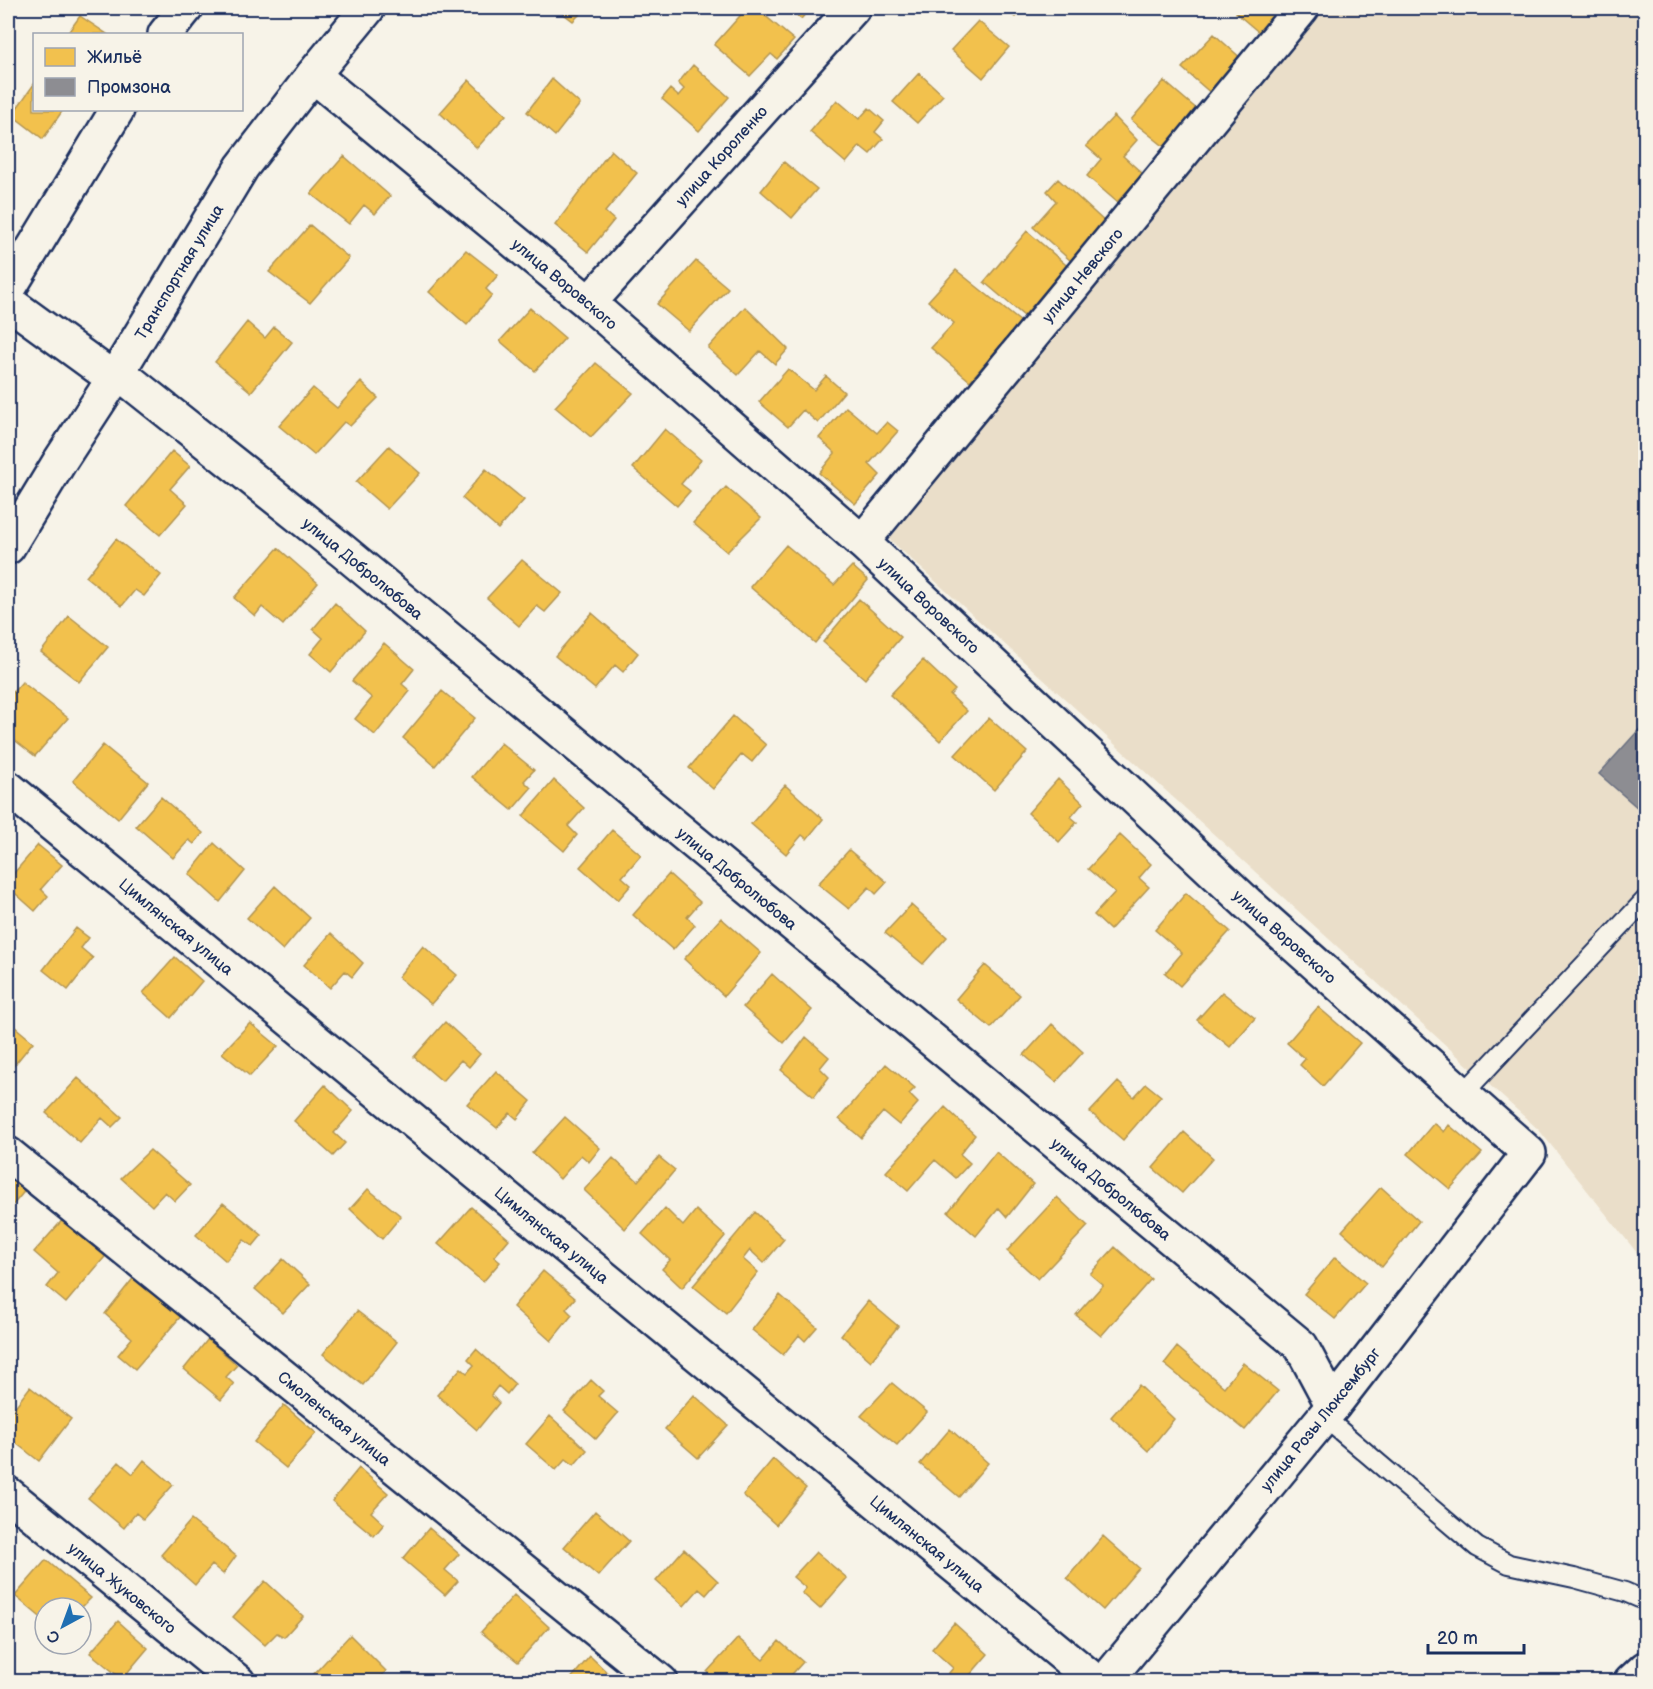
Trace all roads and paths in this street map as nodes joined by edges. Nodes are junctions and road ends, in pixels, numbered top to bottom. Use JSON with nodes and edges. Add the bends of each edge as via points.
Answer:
{"nodes":[{"id":1,"x":186,"y":8,"type":"edge"},
{"id":2,"x":368,"y":8,"type":"edge"},
{"id":3,"x":853,"y":8,"type":"edge"},
{"id":4,"x":1302,"y":8,"type":"edge"},
{"id":5,"x":166,"y":33,"type":"edge"},
{"id":6,"x":313,"y":75,"type":"junction"},
{"id":7,"x":116,"y":111,"type":"edge"},
{"id":8,"x":8,"y":290,"type":"edge"},
{"id":9,"x":8,"y":302,"type":"edge"},
{"id":10,"x":589,"y":303,"type":"junction"},
{"id":11,"x":116,"y":375,"type":"junction"},
{"id":12,"x":861,"y":542,"type":"junction"},
{"id":13,"x":8,"y":547,"type":"edge"},
{"id":14,"x":8,"y":788,"type":"edge"},
{"id":15,"x":1646,"y":899,"type":"edge"},
{"id":16,"x":1463,"y":1094,"type":"junction"},
{"id":17,"x":1529,"y":1153,"type":"joint"},
{"id":18,"x":8,"y":1154,"type":"edge"},
{"id":19,"x":1328,"y":1411,"type":"junction"},
{"id":20,"x":8,"y":1494,"type":"edge"},
{"id":21,"x":1646,"y":1601,"type":"edge"},
{"id":22,"x":1646,"y":1668,"type":"edge"},
{"id":23,"x":238,"y":1682,"type":"edge"},
{"id":24,"x":661,"y":1682,"type":"edge"},
{"id":25,"x":1096,"y":1682,"type":"edge"},
{"id":26,"x":1105,"y":1682,"type":"edge"},
{"id":27,"x":1631,"y":1682,"type":"edge"}],
"edges":[{"from":1,"to":5,"type":"street"},
{"from":2,"to":6,"type":"street","name":"Транспортная улица"},
{"from":3,"to":10,"type":"street","name":"улица Короленко"},
{"from":4,"to":12,"type":"street","name":"улица Невского"},
{"from":6,"to":10,"type":"street","name":"улица Воровского"},
{"from":6,"to":11,"type":"street","name":"Транспортная улица","via":[[242,167]]},
{"from":7,"to":8,"type":"street"},
{"from":9,"to":11,"type":"street","name":"улица Добролюбова"},
{"from":10,"to":12,"type":"street","name":"улица Воровского"},
{"from":11,"to":13,"type":"street","name":"Транспортная улица"},
{"from":11,"to":19,"type":"street","name":"улица Добролюбова","via":[[353,559],[1301,1346]]},
{"from":12,"to":16,"type":"street","name":"улица Воровского","via":[[1247,903]]},
{"from":14,"to":25,"type":"street","name":"Цимлянская улица"},
{"from":15,"to":16,"type":"lane"},
{"from":16,"to":17,"type":"street","name":"улица Воровского"},
{"from":17,"to":19,"type":"street","name":"улица Розы Люксембург"},
{"from":18,"to":24,"type":"street","name":"Смоленская улица"},
{"from":19,"to":21,"type":"lane","via":[[1477,1547],[1509,1564],[1574,1578]]},
{"from":19,"to":26,"type":"street","name":"улица Розы Люксембург"},
{"from":20,"to":23,"type":"street","name":"улица Жуковского"},
{"from":22,"to":27,"type":"street"}]}
